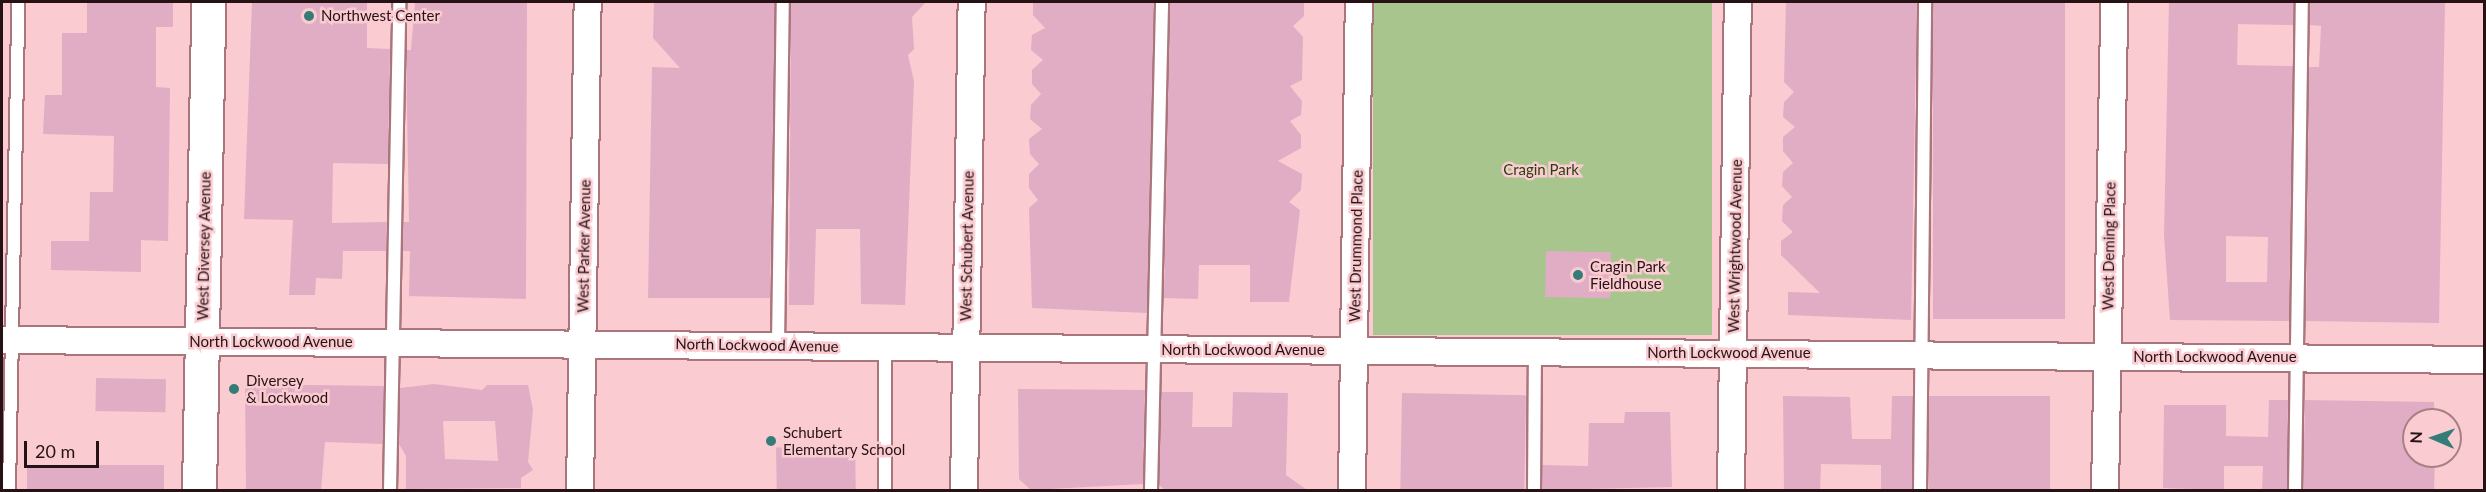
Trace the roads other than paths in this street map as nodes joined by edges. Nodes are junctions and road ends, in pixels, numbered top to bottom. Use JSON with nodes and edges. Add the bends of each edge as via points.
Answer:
{"nodes":[{"id":1,"x":18,"y":2,"type":"edge"},
{"id":2,"x":208,"y":2,"type":"edge"},
{"id":3,"x":399,"y":2,"type":"edge"},
{"id":4,"x":588,"y":2,"type":"edge"},
{"id":5,"x":783,"y":2,"type":"edge"},
{"id":6,"x":972,"y":2,"type":"edge"},
{"id":7,"x":1162,"y":2,"type":"edge"},
{"id":8,"x":1359,"y":2,"type":"edge"},
{"id":9,"x":1738,"y":2,"type":"edge"},
{"id":10,"x":1925,"y":2,"type":"edge"},
{"id":11,"x":2114,"y":2,"type":"edge"},
{"id":12,"x":2302,"y":2,"type":"edge"},
{"id":13,"x":6,"y":340,"type":"edge"},
{"id":14,"x":202,"y":342,"type":"junction"},
{"id":15,"x":393,"y":342,"type":"junction"},
{"id":16,"x":582,"y":343,"type":"junction"},
{"id":17,"x":778,"y":345,"type":"junction"},
{"id":18,"x":885,"y":347,"type":"junction"},
{"id":19,"x":966,"y":347,"type":"junction"},
{"id":20,"x":1152,"y":349,"type":"junction"},
{"id":21,"x":1354,"y":351,"type":"junction"},
{"id":22,"x":1535,"y":352,"type":"junction"},
{"id":23,"x":1733,"y":353,"type":"junction"},
{"id":24,"x":1921,"y":355,"type":"junction"},
{"id":25,"x":2108,"y":356,"type":"junction"},
{"id":26,"x":2297,"y":358,"type":"junction"},
{"id":27,"x":2484,"y":360,"type":"edge"},
{"id":28,"x":9,"y":490,"type":"edge"},
{"id":29,"x":200,"y":490,"type":"edge"},
{"id":30,"x":390,"y":490,"type":"edge"},
{"id":31,"x":580,"y":490,"type":"edge"},
{"id":32,"x":885,"y":490,"type":"edge"},
{"id":33,"x":964,"y":490,"type":"edge"},
{"id":34,"x":1151,"y":490,"type":"edge"},
{"id":35,"x":1352,"y":490,"type":"edge"},
{"id":36,"x":1533,"y":490,"type":"edge"},
{"id":37,"x":1731,"y":490,"type":"edge"},
{"id":38,"x":1920,"y":490,"type":"edge"},
{"id":39,"x":2105,"y":490,"type":"edge"},
{"id":40,"x":2295,"y":490,"type":"edge"}],
"edges":[{"from":1,"to":13,"type":"lane"},
{"from":2,"to":14,"type":"main road","name":"West Diversey Avenue"},
{"from":3,"to":15,"type":"lane"},
{"from":4,"to":16,"type":"street","name":"West Parker Avenue"},
{"from":5,"to":17,"type":"lane"},
{"from":6,"to":19,"type":"street","name":"West Schubert Avenue"},
{"from":7,"to":20,"type":"lane"},
{"from":8,"to":21,"type":"street","name":"West Drummond Place"},
{"from":9,"to":23,"type":"street","name":"West Wrightwood Avenue"},
{"from":10,"to":24,"type":"lane"},
{"from":11,"to":25,"type":"street","name":"West Deming Place"},
{"from":12,"to":26,"type":"lane"},
{"from":13,"to":14,"type":"street","name":"North Lockwood Avenue"},
{"from":13,"to":28,"type":"lane"},
{"from":14,"to":15,"type":"street","name":"North Lockwood Avenue"},
{"from":14,"to":29,"type":"main road","name":"West Diversey Avenue"},
{"from":15,"to":16,"type":"street","name":"North Lockwood Avenue"},
{"from":15,"to":30,"type":"lane"},
{"from":16,"to":17,"type":"street","name":"North Lockwood Avenue"},
{"from":16,"to":31,"type":"street","name":"West Parker Avenue"},
{"from":17,"to":18,"type":"street","name":"North Lockwood Avenue"},
{"from":18,"to":19,"type":"street","name":"North Lockwood Avenue"},
{"from":18,"to":32,"type":"lane"},
{"from":19,"to":20,"type":"street","name":"North Lockwood Avenue"},
{"from":19,"to":33,"type":"street","name":"West Schubert Avenue"},
{"from":20,"to":21,"type":"street","name":"North Lockwood Avenue"},
{"from":20,"to":34,"type":"lane"},
{"from":21,"to":22,"type":"street","name":"North Lockwood Avenue"},
{"from":21,"to":35,"type":"street","name":"West Drummond Place"},
{"from":22,"to":23,"type":"street","name":"North Lockwood Avenue"},
{"from":22,"to":36,"type":"lane"},
{"from":23,"to":24,"type":"street","name":"North Lockwood Avenue"},
{"from":23,"to":37,"type":"street","name":"West Wrightwood Avenue"},
{"from":24,"to":25,"type":"street","name":"North Lockwood Avenue"},
{"from":24,"to":38,"type":"lane"},
{"from":25,"to":26,"type":"street","name":"North Lockwood Avenue"},
{"from":25,"to":39,"type":"street","name":"West Deming Place"},
{"from":26,"to":27,"type":"street","name":"North Lockwood Avenue"},
{"from":26,"to":40,"type":"lane"}]}
